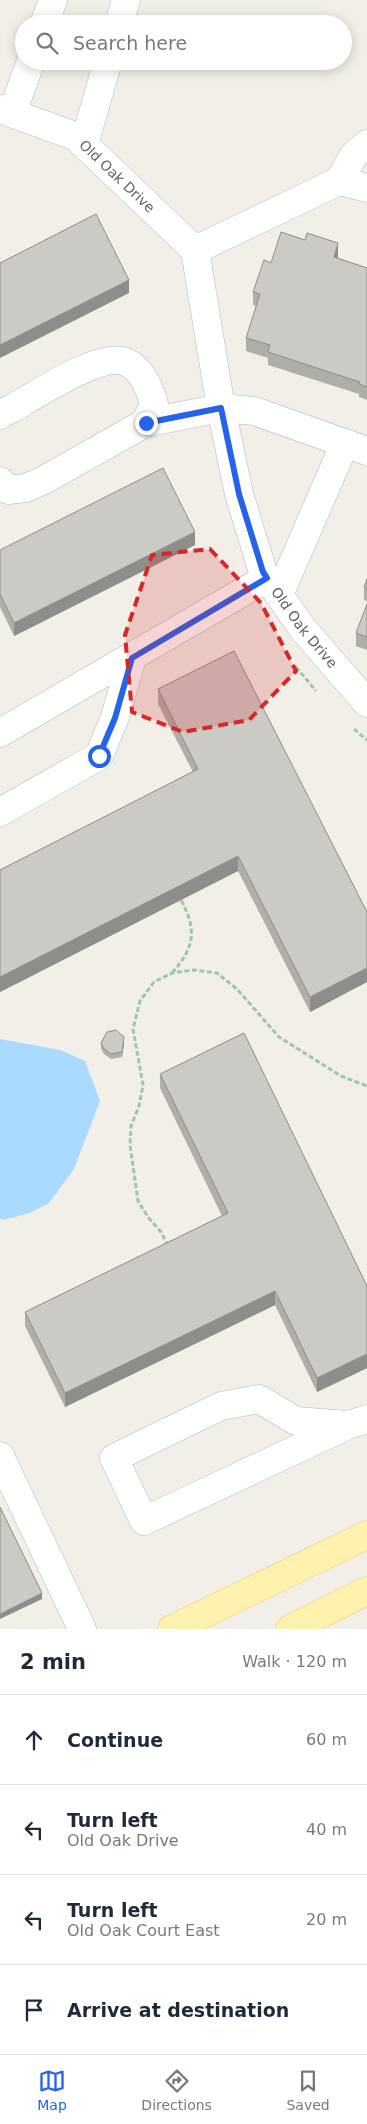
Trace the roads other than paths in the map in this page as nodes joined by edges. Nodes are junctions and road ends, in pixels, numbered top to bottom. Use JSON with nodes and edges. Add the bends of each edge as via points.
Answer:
{"nodes":[{"id":1,"x":53,"y":0,"type":"edge"},
{"id":2,"x":126,"y":0,"type":"edge"},
{"id":3,"x":47,"y":15,"type":"edge"},
{"id":4,"x":122,"y":15,"type":"edge"},
{"id":5,"x":26,"y":70,"type":"edge"},
{"id":6,"x":105,"y":70,"type":"edge"},
{"id":7,"x":6,"y":111,"type":"edge"},
{"id":8,"x":84,"y":144,"type":"junction"},
{"id":9,"x":367,"y":144,"type":"edge"},
{"id":10,"x":340,"y":181,"type":"junction"},
{"id":11,"x":367,"y":188,"type":"edge"},
{"id":12,"x":194,"y":250,"type":"junction"},
{"id":13,"x":221,"y":408,"type":"junction"},
{"id":14,"x":0,"y":415,"type":"edge"},
{"id":15,"x":146,"y":423,"type":"junction"},
{"id":16,"x":356,"y":447,"type":"edge"},
{"id":17,"x":0,"y":481,"type":"edge"},
{"id":18,"x":273,"y":586,"type":"junction"},
{"id":19,"x":132,"y":658,"type":"junction"},
{"id":20,"x":367,"y":703,"type":"edge"},
{"id":21,"x":0,"y":733,"type":"edge"},
{"id":22,"x":0,"y":812,"type":"edge"},
{"id":23,"x":358,"y":1422,"type":"edge"},
{"id":24,"x":0,"y":1456,"type":"edge"},
{"id":25,"x":367,"y":1534,"type":"edge"},
{"id":26,"x":367,"y":1591,"type":"edge"},
{"id":27,"x":82,"y":1629,"type":"edge"},
{"id":28,"x":172,"y":1629,"type":"edge"},
{"id":29,"x":290,"y":1629,"type":"edge"}],
"edges":[{"from":1,"to":3,"type":"street"},
{"from":2,"to":4,"type":"street"},
{"from":5,"to":7,"type":"street"},
{"from":6,"to":8,"type":"street"},
{"from":7,"to":8,"type":"street","name":"Old Oak Drive","via":[[75,136]]},
{"from":8,"to":12,"type":"street","name":"Old Oak Drive"},
{"from":9,"to":10,"type":"street","via":[[354,155]]},
{"from":10,"to":11,"type":"street"},
{"from":10,"to":12,"type":"street"},
{"from":12,"to":13,"type":"street","name":"Old Oak Drive"},
{"from":13,"to":15,"type":"street"},
{"from":13,"to":16,"type":"street","via":[[254,411]]},
{"from":13,"to":18,"type":"street","name":"Old Oak Drive","via":[[239,494],[263,572]]},
{"from":14,"to":15,"type":"street","via":[[75,373],[113,360],[128,362],[149,388],[154,404]]},
{"from":15,"to":17,"type":"street","via":[[26,488],[8,490]]},
{"from":16,"to":18,"type":"street"},
{"from":18,"to":19,"type":"street"},
{"from":18,"to":20,"type":"street","name":"Old Oak Drive","via":[[303,629]]},
{"from":19,"to":21,"type":"street"},
{"from":19,"to":22,"type":"street","via":[[115,718],[99,756]]},
{"from":23,"to":23,"type":"street","via":[[296,1421],[259,1399],[221,1406],[114,1458],[144,1521]]},
{"from":24,"to":27,"type":"street"},
{"from":25,"to":28,"type":"main road"},
{"from":26,"to":29,"type":"main road"}]}
